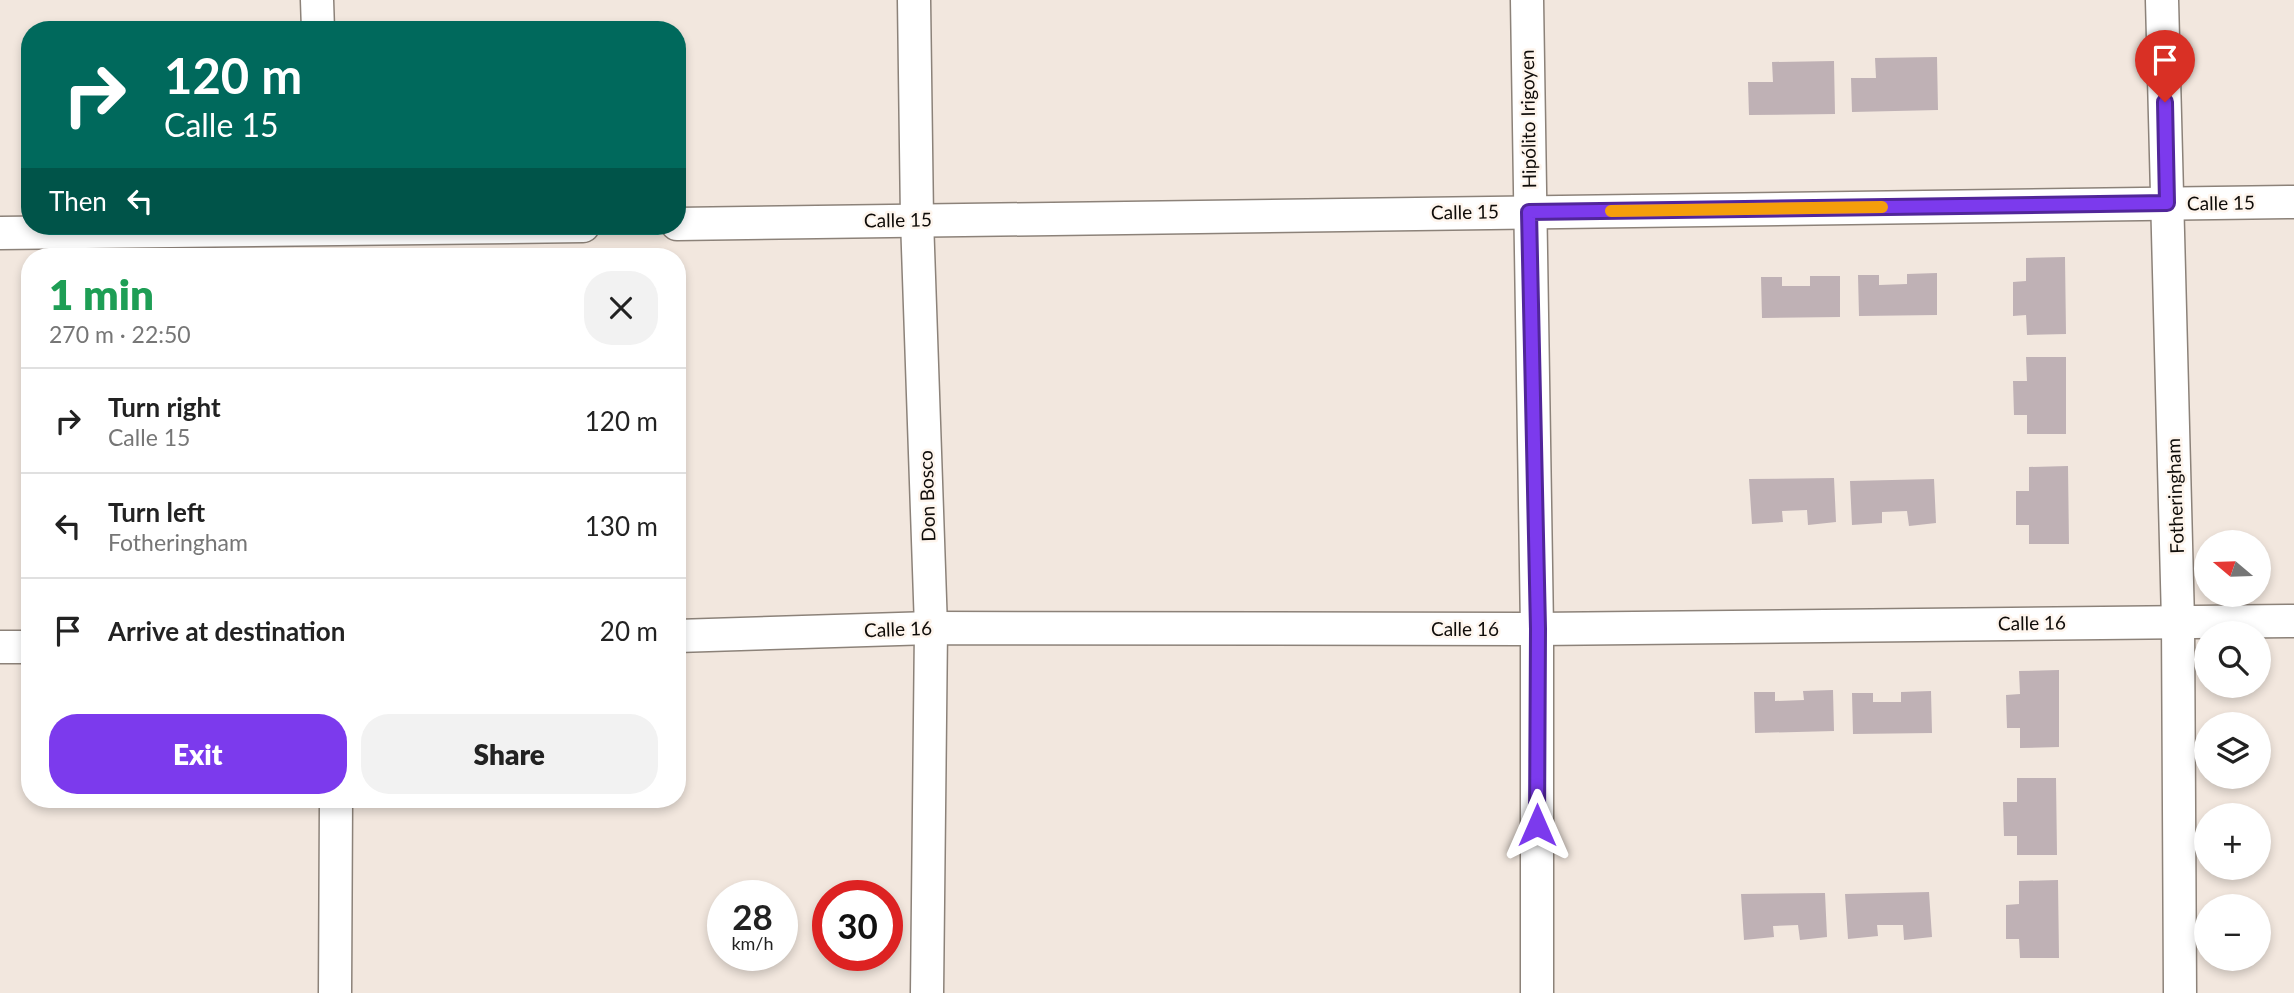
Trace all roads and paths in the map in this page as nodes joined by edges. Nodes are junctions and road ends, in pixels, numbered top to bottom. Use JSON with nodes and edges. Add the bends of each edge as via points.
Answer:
{"nodes":[{"id":1,"x":317,"y":0,"type":"edge"},
{"id":2,"x":914,"y":0,"type":"edge"},
{"id":3,"x":1527,"y":0,"type":"edge"},
{"id":4,"x":2162,"y":0,"type":"edge"},
{"id":5,"x":318,"y":21,"type":"edge"},
{"id":6,"x":2294,"y":202,"type":"edge"},
{"id":7,"x":2167,"y":203,"type":"junction"},
{"id":8,"x":1529,"y":212,"type":"junction"},
{"id":9,"x":917,"y":219,"type":"junction"},
{"id":10,"x":686,"y":224,"type":"edge"},
{"id":11,"x":0,"y":233,"type":"edge"},
{"id":12,"x":21,"y":233,"type":"edge"},
{"id":13,"x":128,"y":235,"type":"edge"},
{"id":14,"x":386,"y":235,"type":"edge"},
{"id":15,"x":321,"y":238,"type":"edge"},
{"id":16,"x":2178,"y":621,"type":"junction"},
{"id":17,"x":2294,"y":621,"type":"edge"},
{"id":18,"x":931,"y":628,"type":"junction"},
{"id":19,"x":1538,"y":629,"type":"junction"},
{"id":20,"x":686,"y":636,"type":"edge"},
{"id":21,"x":0,"y":647,"type":"edge"},
{"id":22,"x":21,"y":647,"type":"edge"},
{"id":23,"x":336,"y":808,"type":"edge"},
{"id":24,"x":335,"y":993,"type":"edge"},
{"id":25,"x":927,"y":993,"type":"edge"},
{"id":26,"x":1537,"y":993,"type":"edge"},
{"id":27,"x":2180,"y":993,"type":"edge"}],
"edges":[{"from":1,"to":5,"type":"street"},
{"from":2,"to":9,"type":"street","name":"Don Bosco"},
{"from":3,"to":8,"type":"street","name":"Hipólito Irigoyen"},
{"from":4,"to":7,"type":"street","name":"Fotheringham"},
{"from":6,"to":7,"type":"street","name":"Calle 15"},
{"from":7,"to":8,"type":"street","name":"Calle 15"},
{"from":7,"to":16,"type":"street","name":"Fotheringham"},
{"from":8,"to":9,"type":"street","name":"Calle 15"},
{"from":8,"to":19,"type":"street","name":"Hipólito Irigoyen"},
{"from":9,"to":10,"type":"street","name":"Calle 15"},
{"from":9,"to":18,"type":"street","name":"Don Bosco"},
{"from":11,"to":12,"type":"street"},
{"from":13,"to":15,"type":"street"},
{"from":14,"to":15,"type":"street"},
{"from":16,"to":17,"type":"street","name":"Calle 16"},
{"from":16,"to":19,"type":"street","name":"Calle 16"},
{"from":16,"to":27,"type":"street","name":"Fotheringham"},
{"from":18,"to":19,"type":"street","name":"Calle 16"},
{"from":18,"to":20,"type":"street","name":"Calle 16"},
{"from":18,"to":25,"type":"street","name":"Don Bosco"},
{"from":19,"to":26,"type":"street","name":"Hipólito Irigoyen"},
{"from":21,"to":22,"type":"street"},
{"from":23,"to":24,"type":"street"}]}
